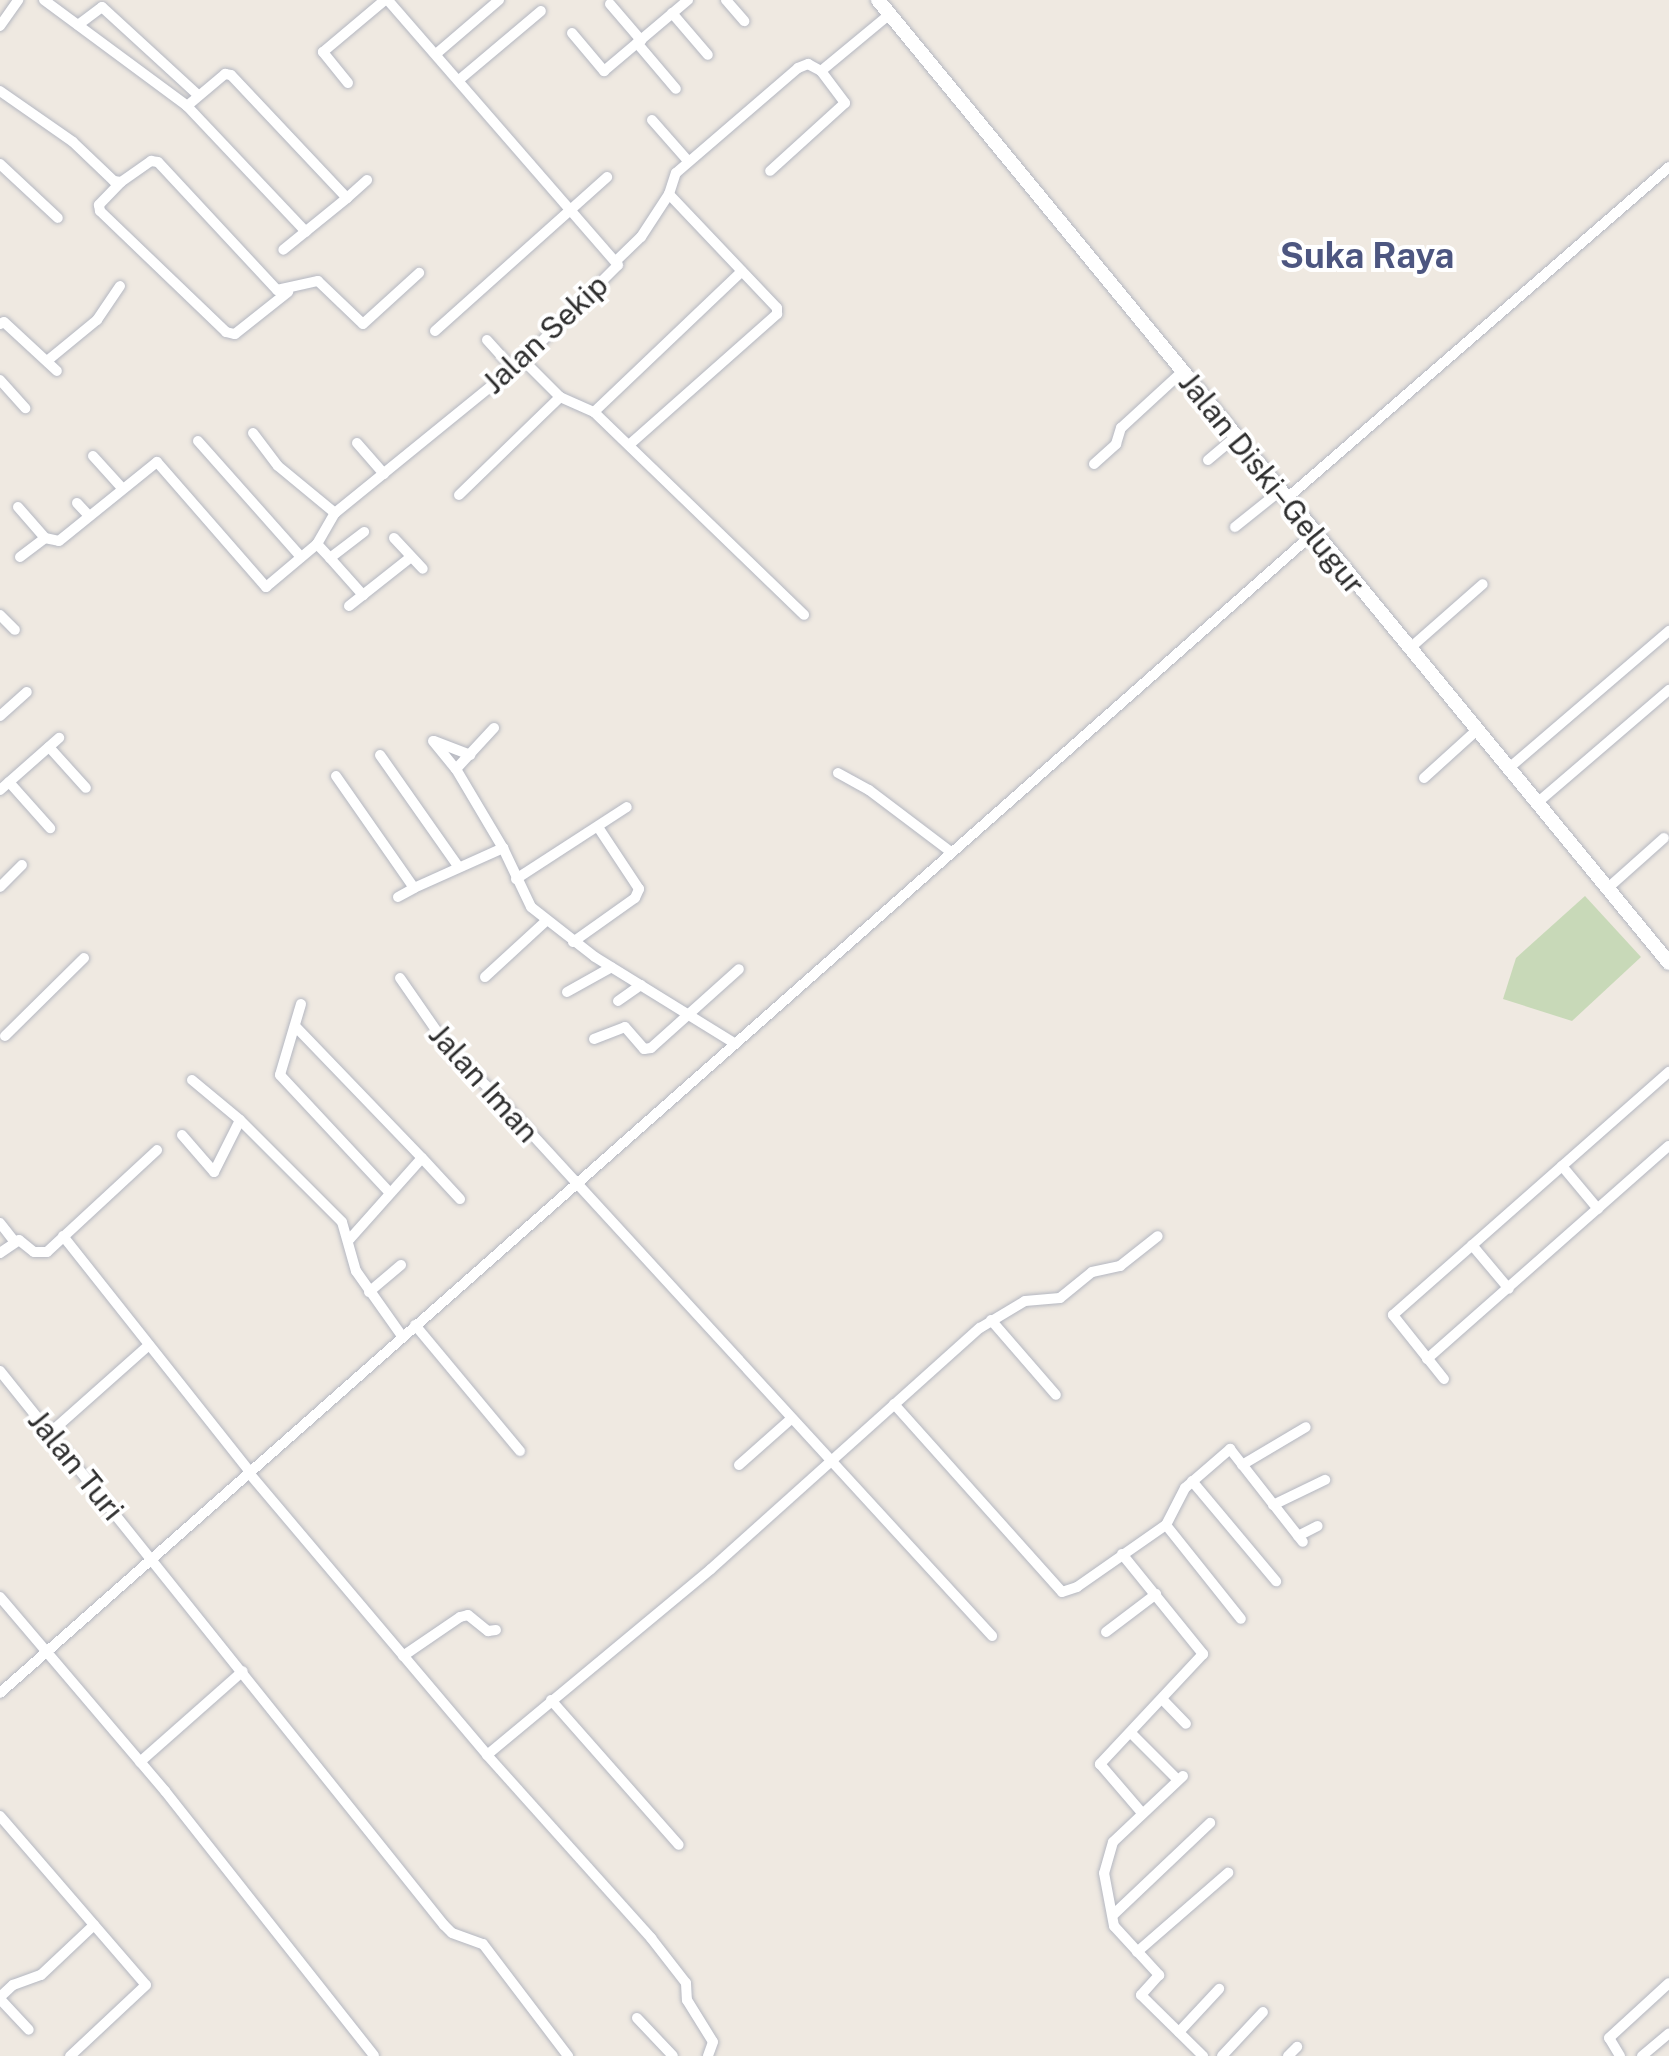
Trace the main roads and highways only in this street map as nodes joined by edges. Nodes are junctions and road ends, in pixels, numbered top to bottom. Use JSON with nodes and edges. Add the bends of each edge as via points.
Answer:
{"nodes":[{"id":1,"x":878,"y":0,"type":"edge"},
{"id":2,"x":1667,"y":957,"type":"edge"}],
"edges":[{"from":1,"to":2,"type":"main road","name":"Jalan Diski–Gelugur"}]}
